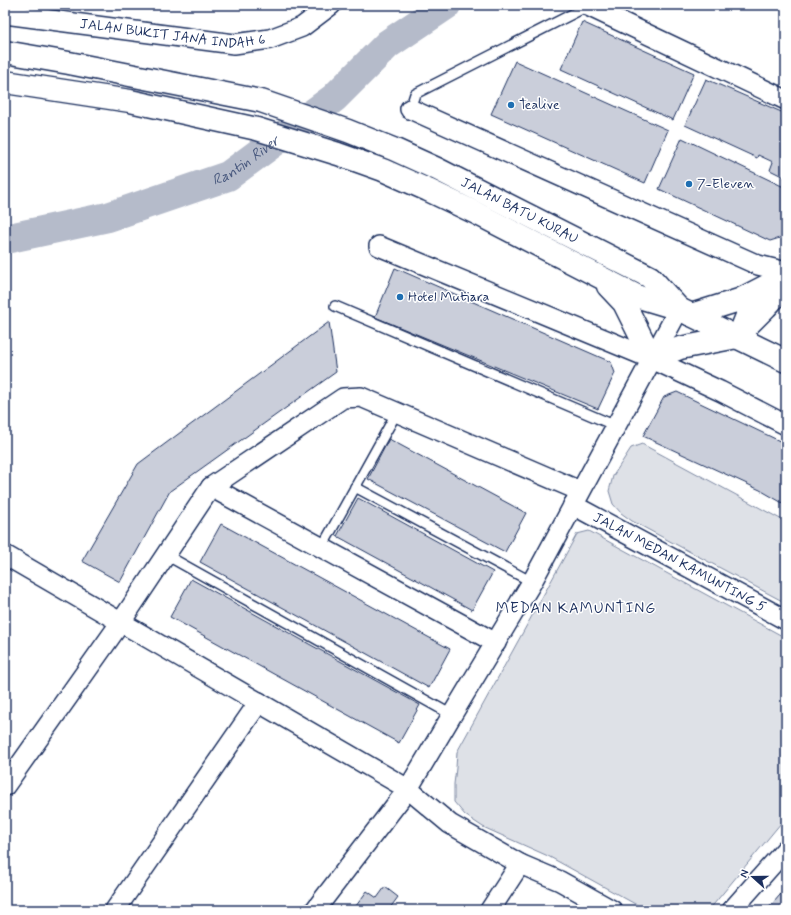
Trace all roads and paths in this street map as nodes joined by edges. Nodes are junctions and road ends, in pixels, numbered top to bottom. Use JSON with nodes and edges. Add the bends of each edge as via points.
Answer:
{"nodes":[{"id":1,"x":331,"y":5,"type":"edge"},
{"id":2,"x":588,"y":6,"type":"joint"},
{"id":3,"x":15,"y":12,"type":"edge"},
{"id":4,"x":5,"y":52,"type":"edge"},
{"id":5,"x":5,"y":82,"type":"edge"},
{"id":6,"x":786,"y":100,"type":"edge"},
{"id":7,"x":410,"y":109,"type":"joint"},
{"id":8,"x":379,"y":246,"type":"dead end"},
{"id":9,"x":597,"y":275,"type":"junction"},
{"id":10,"x":782,"y":276,"type":"edge"},
{"id":11,"x":335,"y":306,"type":"dead end"},
{"id":12,"x":685,"y":312,"type":"junction"},
{"id":13,"x":737,"y":337,"type":"junction"},
{"id":14,"x":652,"y":359,"type":"junction"},
{"id":15,"x":786,"y":361,"type":"edge"},
{"id":16,"x":396,"y":412,"type":"junction"},
{"id":17,"x":786,"y":425,"type":"edge"},
{"id":18,"x":616,"y":426,"type":"junction"},
{"id":19,"x":211,"y":486,"type":"junction"},
{"id":20,"x":355,"y":487,"type":"junction"},
{"id":21,"x":577,"y":498,"type":"junction"},
{"id":22,"x":322,"y":547,"type":"junction"},
{"id":23,"x":5,"y":555,"type":"edge"},
{"id":24,"x":166,"y":555,"type":"junction"},
{"id":25,"x":532,"y":582,"type":"junction"},
{"id":26,"x":786,"y":620,"type":"edge"},
{"id":27,"x":121,"y":622,"type":"junction"},
{"id":28,"x":496,"y":643,"type":"junction"},
{"id":29,"x":259,"y":702,"type":"junction"},
{"id":30,"x":452,"y":715,"type":"junction"},
{"id":31,"x":5,"y":786,"type":"edge"},
{"id":32,"x":408,"y":789,"type":"junction"},
{"id":33,"x":786,"y":849,"type":"edge"},
{"id":34,"x":520,"y":864,"type":"junction"},
{"id":35,"x":115,"y":910,"type":"edge"},
{"id":36,"x":315,"y":910,"type":"edge"},
{"id":37,"x":490,"y":910,"type":"edge"},
{"id":38,"x":612,"y":910,"type":"edge"},
{"id":39,"x":732,"y":910,"type":"edge"}],
"edges":[{"from":1,"to":3,"type":"street","name":"JALAN BUKIT JANA INDAH 6","via":[[302,27],[270,39],[234,44]]},
{"from":2,"to":6,"type":"street"},
{"from":2,"to":7,"type":"lane","via":[[415,94]]},
{"from":4,"to":12,"type":"main road","name":"JALAN BATU KURAU","via":[[261,101],[393,148],[650,278]]},
{"from":5,"to":9,"type":"main road","name":"JALAN BATU KURAU","via":[[130,101],[257,129],[338,154],[428,190]]},
{"from":7,"to":10,"type":"street"},
{"from":8,"to":14,"type":"street"},
{"from":9,"to":12,"type":"main road","name":"JALAN BATU KURAU","via":[[639,297]]},
{"from":9,"to":14,"type":"main road","via":[[624,303]]},
{"from":10,"to":12,"type":"main road","via":[[739,300]]},
{"from":10,"to":13,"type":"street","via":[[767,308]]},
{"from":11,"to":18,"type":"lane"},
{"from":12,"to":13,"type":"main road","name":"JALAN BATU KURAU"},
{"from":12,"to":14,"type":"street"},
{"from":13,"to":14,"type":"main road","via":[[680,348]]},
{"from":13,"to":15,"type":"main road","name":"JALAN BATU KURAU"},
{"from":14,"to":17,"type":"street"},
{"from":14,"to":18,"type":"street"},
{"from":16,"to":19,"type":"street","name":"JALAN MEDAN KAMUNTING 5","via":[[361,397],[343,398]]},
{"from":16,"to":20,"type":"lane"},
{"from":16,"to":21,"type":"street","name":"JALAN MEDAN KAMUNTING 5"},
{"from":18,"to":21,"type":"street"},
{"from":19,"to":22,"type":"street"},
{"from":19,"to":24,"type":"street"},
{"from":20,"to":22,"type":"lane"},
{"from":20,"to":25,"type":"lane"},
{"from":21,"to":25,"type":"street"},
{"from":21,"to":26,"type":"street","name":"JALAN MEDAN KAMUNTING 5"},
{"from":22,"to":28,"type":"street"},
{"from":23,"to":27,"type":"street"},
{"from":24,"to":27,"type":"street"},
{"from":24,"to":30,"type":"lane"},
{"from":25,"to":28,"type":"street"},
{"from":27,"to":29,"type":"street"},
{"from":27,"to":31,"type":"street"},
{"from":28,"to":30,"type":"street"},
{"from":29,"to":32,"type":"street"},
{"from":29,"to":35,"type":"street"},
{"from":30,"to":32,"type":"street"},
{"from":32,"to":34,"type":"street","via":[[450,824]]},
{"from":32,"to":36,"type":"street"},
{"from":33,"to":39,"type":"street"},
{"from":34,"to":37,"type":"street"},
{"from":34,"to":38,"type":"street","via":[[560,881]]}]}
